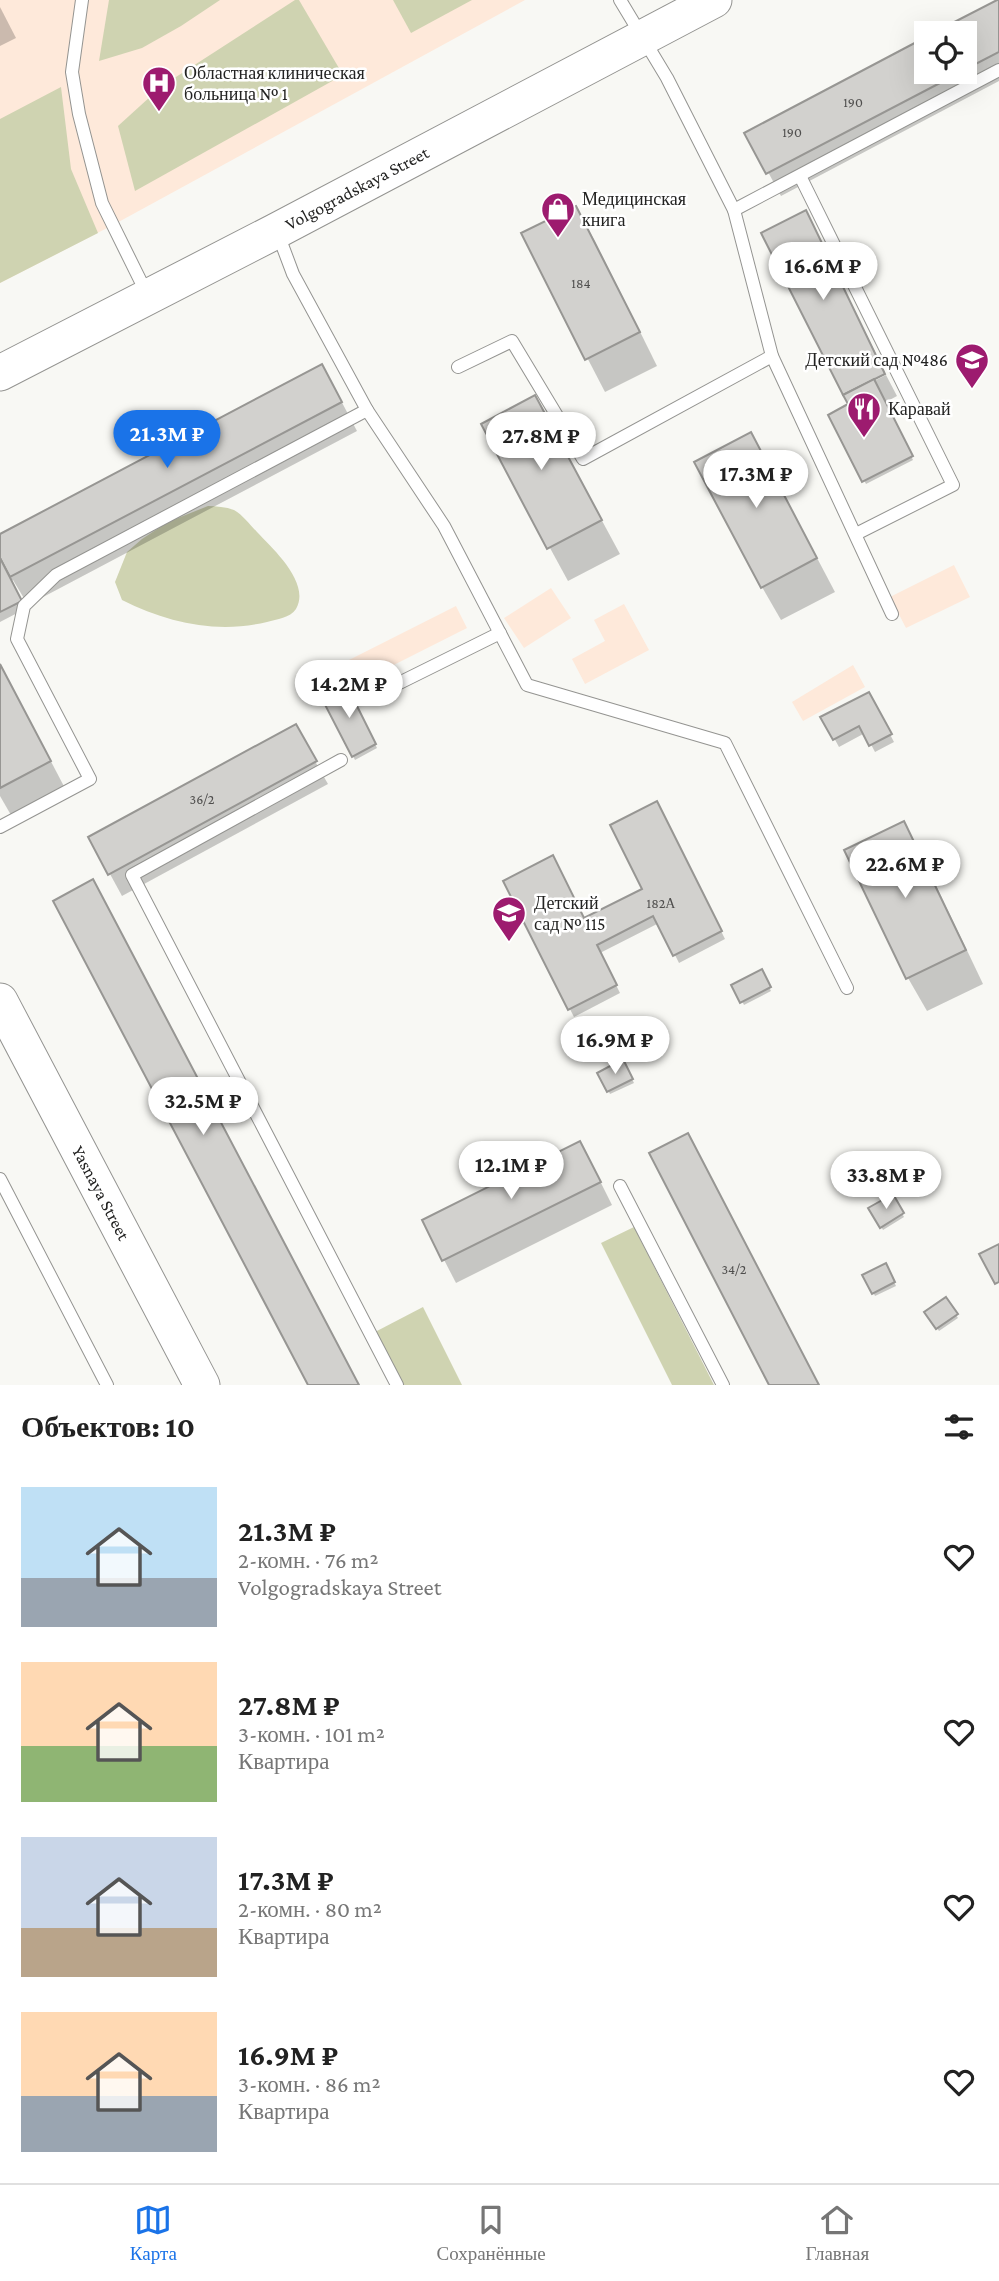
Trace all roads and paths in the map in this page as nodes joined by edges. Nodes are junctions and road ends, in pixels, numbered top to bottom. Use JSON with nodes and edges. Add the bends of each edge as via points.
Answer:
{"nodes":[{"id":1,"x":82,"y":0,"type":"edge"},
{"id":2,"x":620,"y":0,"type":"edge"},
{"id":3,"x":714,"y":0,"type":"edge"},
{"id":4,"x":642,"y":37,"type":"junction"},
{"id":5,"x":999,"y":70,"type":"edge"},
{"id":6,"x":800,"y":176,"type":"junction"},
{"id":7,"x":734,"y":210,"type":"junction"},
{"id":8,"x":276,"y":231,"type":"junction"},
{"id":9,"x":149,"y":297,"type":"junction"},
{"id":10,"x":772,"y":356,"type":"junction"},
{"id":11,"x":458,"y":367,"type":"dead end"},
{"id":12,"x":0,"y":373,"type":"edge"},
{"id":13,"x":367,"y":410,"type":"junction"},
{"id":14,"x":856,"y":534,"type":"junction"},
{"id":15,"x":892,"y":614,"type":"dead end"},
{"id":16,"x":500,"y":632,"type":"junction"},
{"id":17,"x":376,"y":695,"type":"dead end"},
{"id":18,"x":341,"y":760,"type":"dead end"},
{"id":19,"x":0,"y":827,"type":"edge"},
{"id":20,"x":847,"y":988,"type":"dead end"},
{"id":21,"x":0,"y":1000,"type":"edge"},
{"id":22,"x":0,"y":1179,"type":"edge"},
{"id":23,"x":620,"y":1186,"type":"dead end"},
{"id":24,"x":107,"y":1385,"type":"edge"},
{"id":25,"x":202,"y":1385,"type":"edge"},
{"id":26,"x":397,"y":1385,"type":"edge"},
{"id":27,"x":723,"y":1385,"type":"edge"}],
"edges":[{"from":1,"to":9,"type":"lane","via":[[72,72],[79,114],[102,204]]},
{"from":2,"to":4,"type":"lane"},
{"from":3,"to":4,"type":"street","name":"Volgogradskaya Street"},
{"from":4,"to":7,"type":"lane"},
{"from":4,"to":8,"type":"street","name":"Volgogradskaya Street"},
{"from":5,"to":6,"type":"lane"},
{"from":6,"to":7,"type":"lane"},
{"from":6,"to":14,"type":"lane","via":[[953,485]]},
{"from":7,"to":10,"type":"lane"},
{"from":8,"to":9,"type":"street","name":"Volgogradskaya Street"},
{"from":8,"to":13,"type":"lane","via":[[293,274]]},
{"from":9,"to":12,"type":"street","name":"Volgogradskaya Street"},
{"from":10,"to":11,"type":"lane","via":[[583,459],[512,341]]},
{"from":10,"to":14,"type":"lane"},
{"from":13,"to":16,"type":"lane","via":[[444,526]]},
{"from":13,"to":19,"type":"lane","via":[[56,575],[24,606],[17,639],[90,779]]},
{"from":14,"to":15,"type":"lane"},
{"from":16,"to":17,"type":"lane"},
{"from":16,"to":20,"type":"lane","via":[[527,685],[725,743]]},
{"from":18,"to":26,"type":"lane","via":[[132,875]]},
{"from":21,"to":25,"type":"street","name":"Yasnaya Street"},
{"from":22,"to":24,"type":"lane"},
{"from":23,"to":27,"type":"lane"}]}
